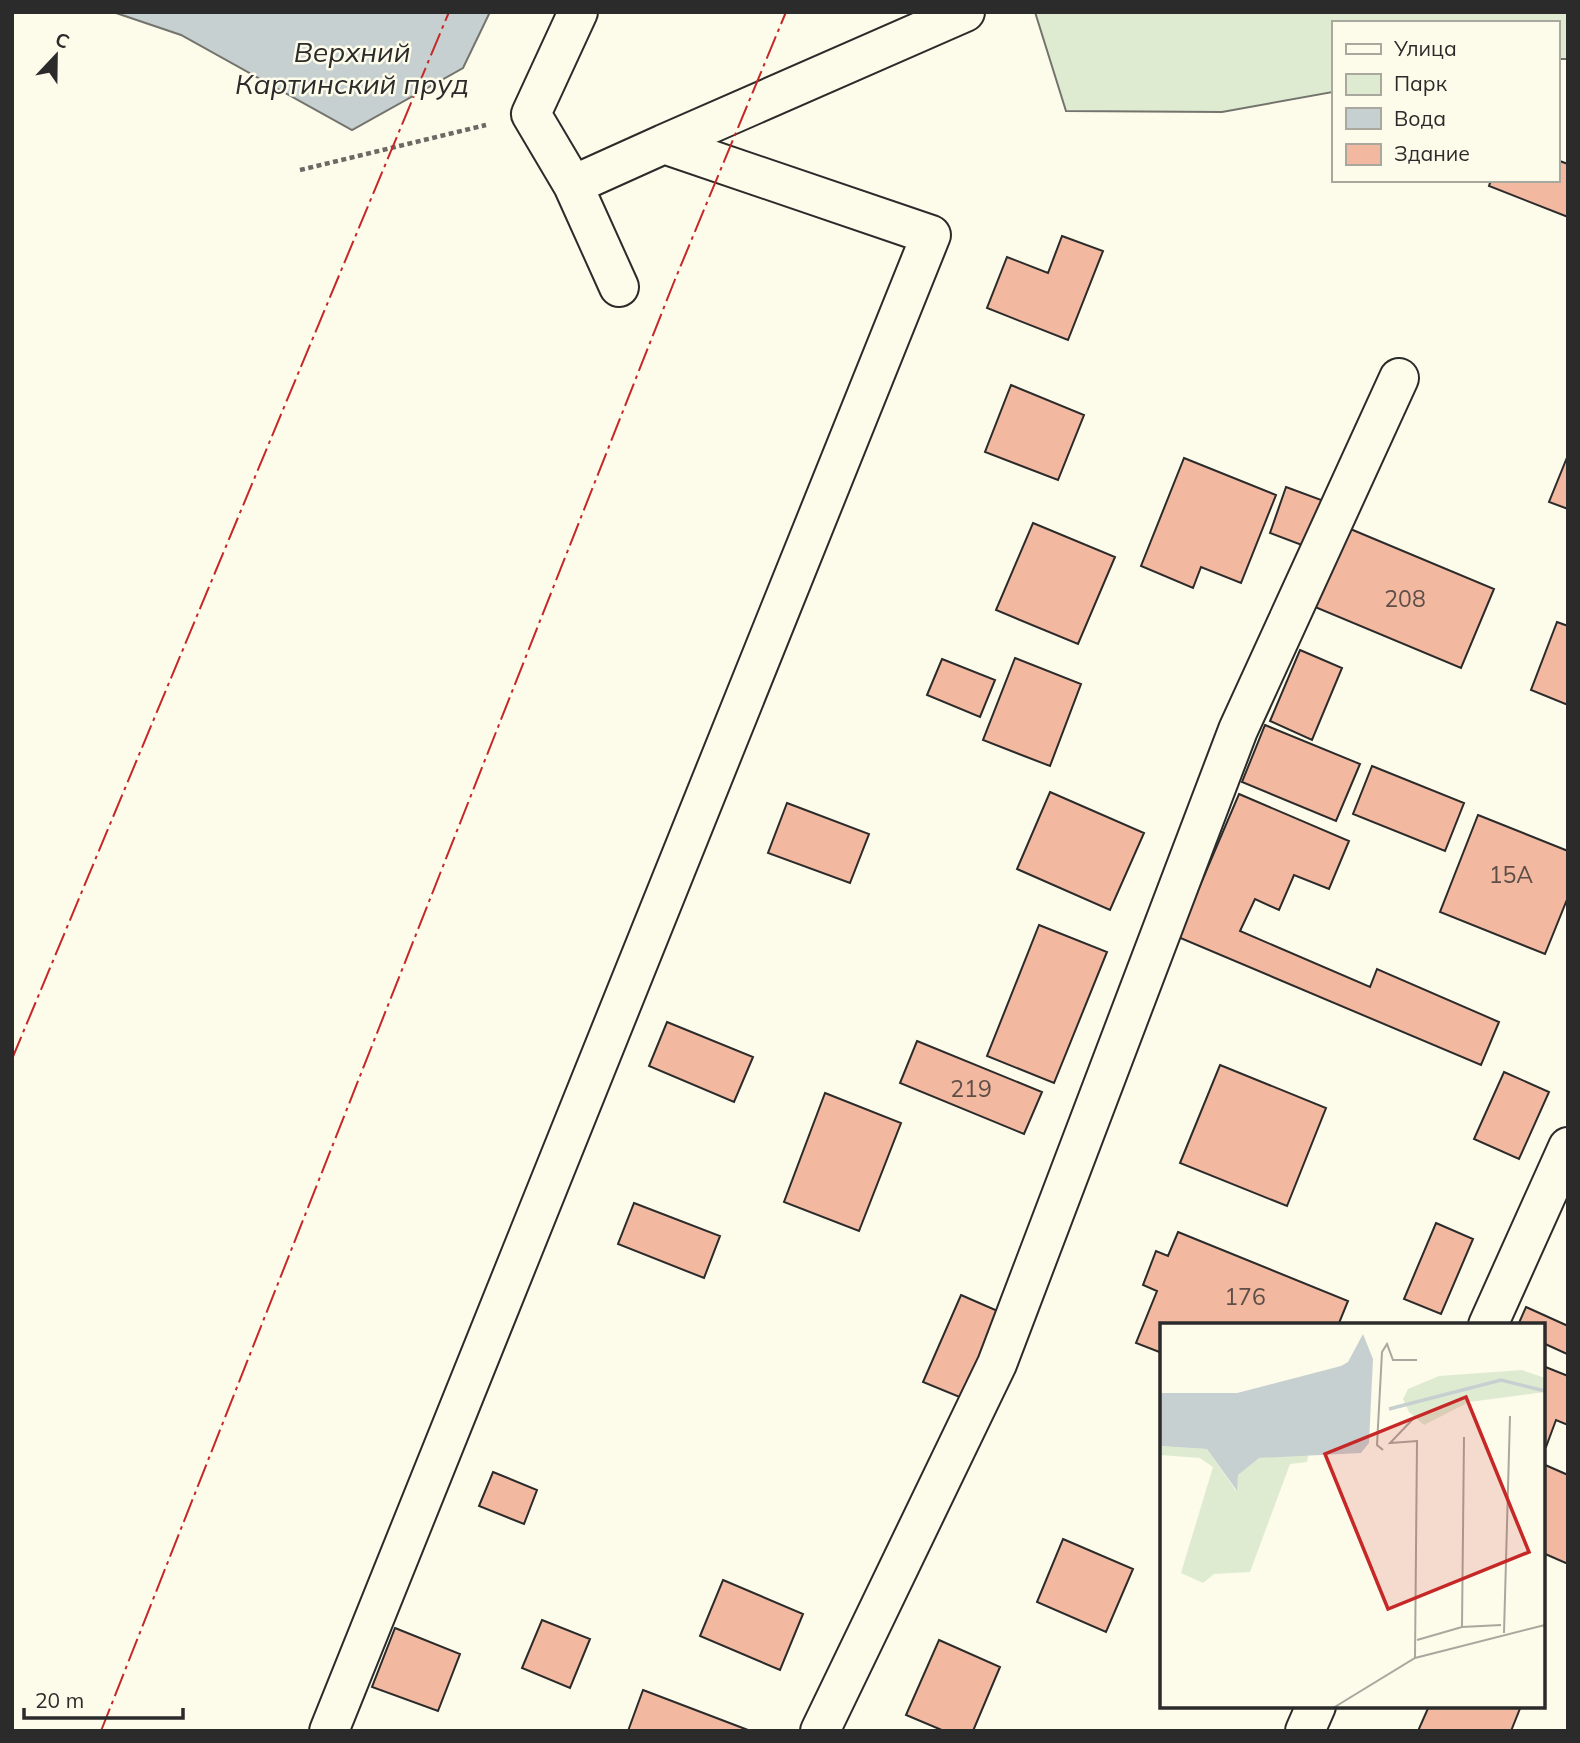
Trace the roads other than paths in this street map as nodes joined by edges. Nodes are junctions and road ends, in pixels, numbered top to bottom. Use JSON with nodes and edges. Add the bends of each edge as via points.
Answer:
{"nodes":[{"id":1,"x":578,"y":12,"type":"edge"},
{"id":2,"x":965,"y":12,"type":"edge"},
{"id":3,"x":664,"y":144,"type":"junction"},
{"id":4,"x":573,"y":185,"type":"junction"},
{"id":5,"x":619,"y":287,"type":"dead end"},
{"id":6,"x":1399,"y":378,"type":"dead end"},
{"id":7,"x":1568,"y":1147,"type":"edge"},
{"id":8,"x":1489,"y":1323,"type":"edge"},
{"id":9,"x":1315,"y":1708,"type":"edge"},
{"id":10,"x":329,"y":1731,"type":"edge"},
{"id":11,"x":820,"y":1731,"type":"edge"},
{"id":12,"x":1305,"y":1731,"type":"edge"}],
"edges":[{"from":1,"to":4,"type":"street","via":[[531,114]]},
{"from":2,"to":3,"type":"street"},
{"from":3,"to":4,"type":"street"},
{"from":3,"to":10,"type":"street","via":[[931,235]]},
{"from":4,"to":5,"type":"street"},
{"from":6,"to":11,"type":"street","via":[[1238,730],[997,1364]]},
{"from":7,"to":8,"type":"street"},
{"from":9,"to":12,"type":"street"}]}
